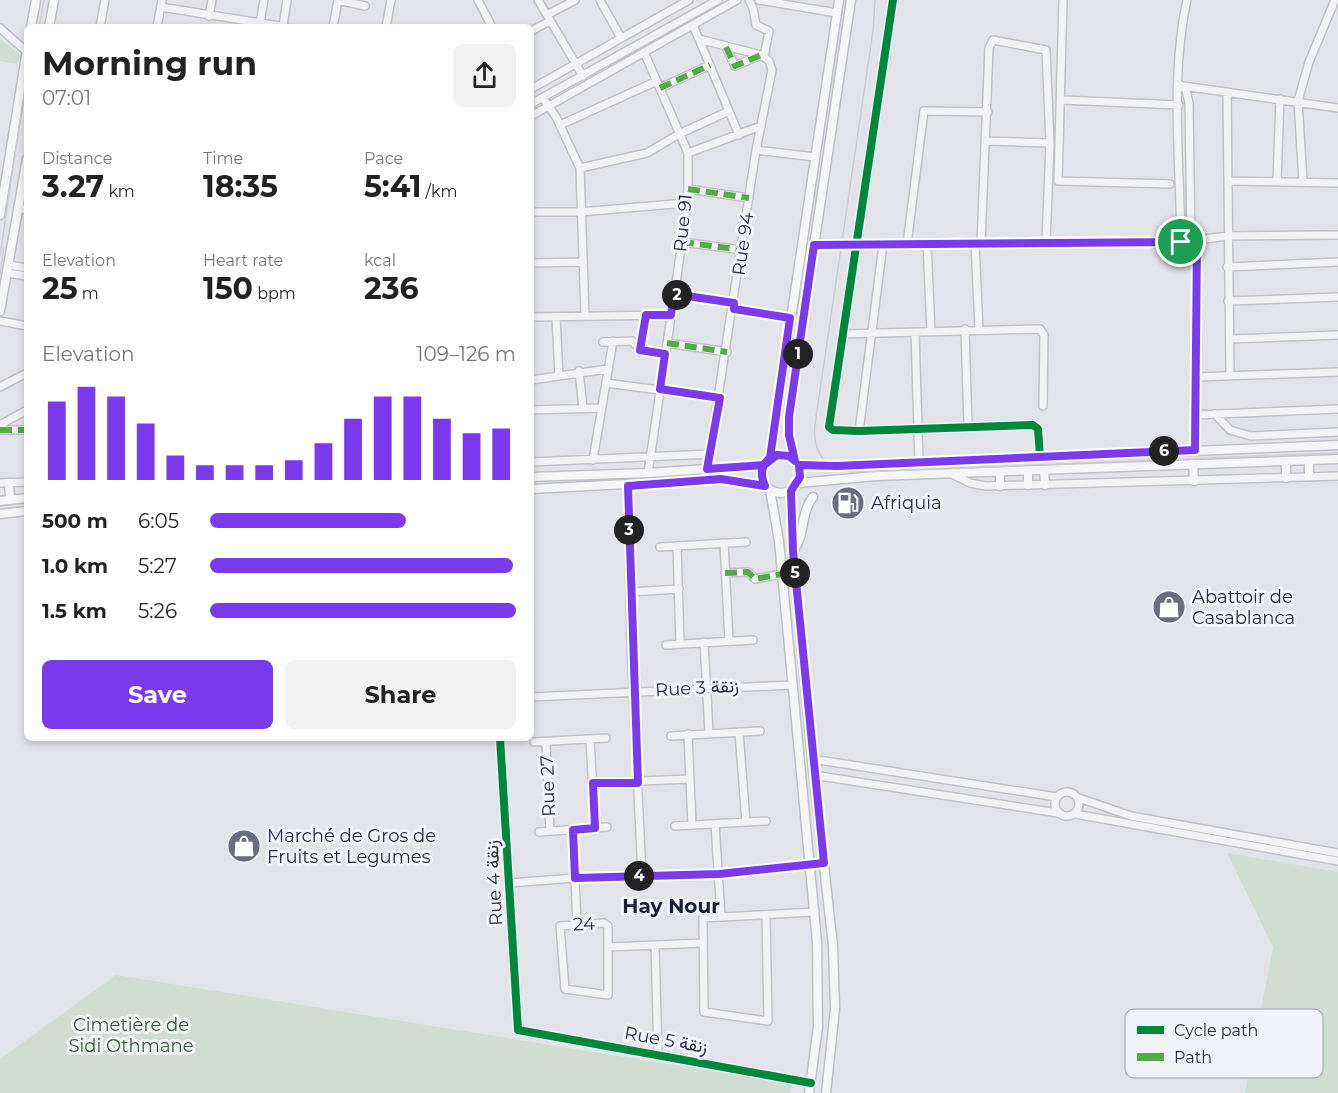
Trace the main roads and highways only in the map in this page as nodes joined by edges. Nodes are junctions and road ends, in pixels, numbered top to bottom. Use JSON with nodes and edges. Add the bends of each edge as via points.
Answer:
{"nodes":[{"id":1,"x":36,"y":0,"type":"edge"},
{"id":2,"x":54,"y":0,"type":"edge"},
{"id":3,"x":839,"y":0,"type":"edge"},
{"id":4,"x":851,"y":0,"type":"edge"},
{"id":5,"x":32,"y":24,"type":"edge"},
{"id":6,"x":50,"y":24,"type":"edge"},
{"id":7,"x":24,"y":69,"type":"edge"},
{"id":8,"x":24,"y":189,"type":"edge"},
{"id":9,"x":22,"y":209,"type":"edge"},
{"id":10,"x":0,"y":215,"type":"edge"},
{"id":11,"x":0,"y":311,"type":"edge"},
{"id":12,"x":1338,"y":445,"type":"edge"},
{"id":13,"x":1338,"y":459,"type":"edge"},
{"id":14,"x":1309,"y":460,"type":"junction"},
{"id":15,"x":767,"y":461,"type":"junction"},
{"id":16,"x":1286,"y":461,"type":"junction"},
{"id":17,"x":797,"y":463,"type":"junction"},
{"id":18,"x":1193,"y":464,"type":"junction"},
{"id":19,"x":1028,"y":471,"type":"junction"},
{"id":20,"x":1044,"y":471,"type":"junction"},
{"id":21,"x":1000,"y":472,"type":"junction"},
{"id":22,"x":1309,"y":476,"type":"road end"},
{"id":23,"x":534,"y":477,"type":"edge"},
{"id":24,"x":1286,"y":478,"type":"road end"},
{"id":25,"x":1194,"y":481,"type":"road end"},
{"id":26,"x":5,"y":483,"type":"edge"},
{"id":27,"x":798,"y":483,"type":"junction"},
{"id":28,"x":1028,"y":485,"type":"road end"},
{"id":29,"x":1045,"y":485,"type":"road end"},
{"id":30,"x":1000,"y":486,"type":"road end"},
{"id":31,"x":768,"y":488,"type":"junction"},
{"id":32,"x":534,"y":489,"type":"edge"},
{"id":33,"x":791,"y":491,"type":"junction"},
{"id":34,"x":813,"y":497,"type":"dead end"},
{"id":35,"x":24,"y":498,"type":"edge"},
{"id":36,"x":4,"y":499,"type":"edge"},
{"id":37,"x":24,"y":511,"type":"edge"},
{"id":38,"x":0,"y":514,"type":"edge"},
{"id":39,"x":793,"y":551,"type":"junction"},
{"id":40,"x":809,"y":1093,"type":"edge"},
{"id":41,"x":826,"y":1093,"type":"edge"}],
"edges":[{"from":1,"to":5,"type":"main road"},
{"from":2,"to":6,"type":"main road"},
{"from":3,"to":15,"type":"main road"},
{"from":4,"to":17,"type":"main road","via":[[789,417],[789,435]]},
{"from":7,"to":10,"type":"main road"},
{"from":8,"to":9,"type":"main road"},
{"from":9,"to":11,"type":"main road"},
{"from":12,"to":17,"type":"main road","via":[[837,466]]},
{"from":13,"to":14,"type":"main road"},
{"from":14,"to":16,"type":"main road"},
{"from":14,"to":22,"type":"main road"},
{"from":15,"to":17,"type":"main road","via":[[784,455]]},
{"from":15,"to":23,"type":"main road","via":[[707,469]]},
{"from":15,"to":31,"type":"main road","via":[[762,475]]},
{"from":16,"to":18,"type":"main road"},
{"from":16,"to":24,"type":"main road"},
{"from":17,"to":27,"type":"main road"},
{"from":18,"to":20,"type":"main road"},
{"from":18,"to":25,"type":"main road"},
{"from":19,"to":20,"type":"main road"},
{"from":19,"to":21,"type":"main road"},
{"from":19,"to":28,"type":"main road"},
{"from":20,"to":29,"type":"main road"},
{"from":21,"to":27,"type":"main road"},
{"from":21,"to":30,"type":"main road"},
{"from":26,"to":36,"type":"main road"},
{"from":27,"to":33,"type":"main road"},
{"from":31,"to":32,"type":"main road","via":[[721,479]]},
{"from":31,"to":33,"type":"main road","via":[[780,494]]},
{"from":31,"to":40,"type":"main road","via":[[776,513],[815,912],[819,1011]]},
{"from":33,"to":39,"type":"main road"},
{"from":34,"to":39,"type":"main road","via":[[804,510],[801,540]]},
{"from":35,"to":36,"type":"main road"},
{"from":37,"to":38,"type":"main road"},
{"from":39,"to":41,"type":"main road","via":[[833,946],[835,1009]]}]}
